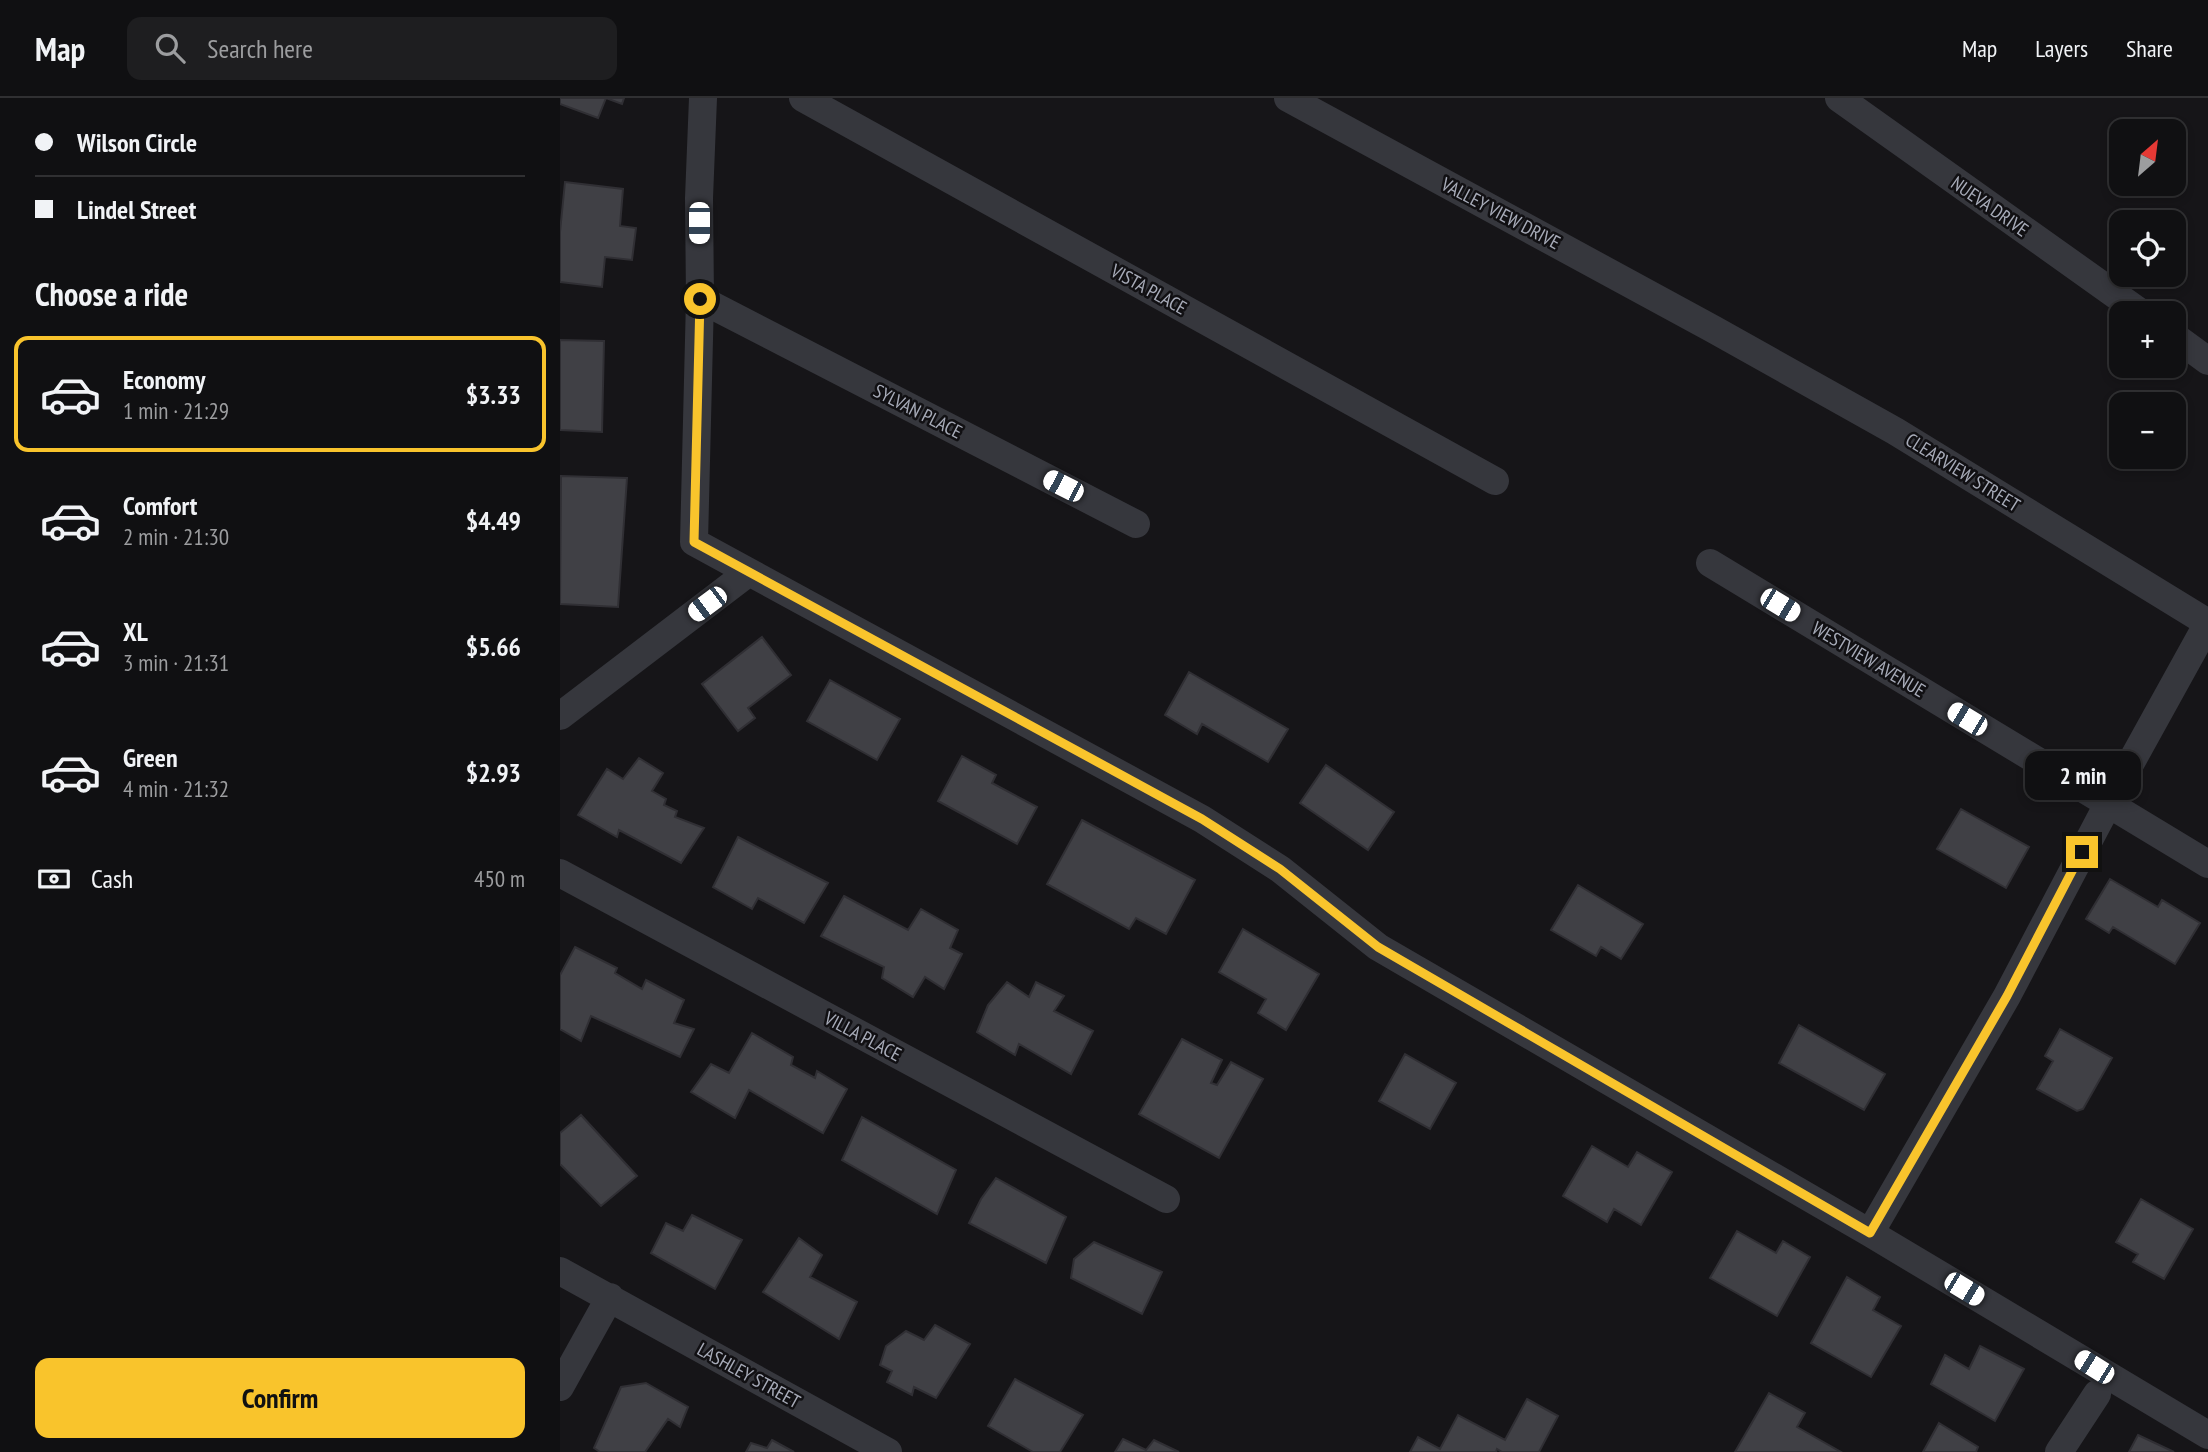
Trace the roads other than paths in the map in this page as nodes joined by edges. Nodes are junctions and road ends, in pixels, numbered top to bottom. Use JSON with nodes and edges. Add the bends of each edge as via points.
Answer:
{"nodes":[{"id":1,"x":703,"y":98,"type":"edge"},
{"id":2,"x":803,"y":98,"type":"edge"},
{"id":3,"x":1288,"y":98,"type":"edge"},
{"id":4,"x":1839,"y":98,"type":"edge"},
{"id":5,"x":700,"y":299,"type":"junction"},
{"id":6,"x":2124,"y":301,"type":"edge"},
{"id":7,"x":1713,"y":329,"type":"joint"},
{"id":8,"x":2186,"y":345,"type":"edge"},
{"id":9,"x":2208,"y":361,"type":"edge"},
{"id":10,"x":1495,"y":481,"type":"dead end"},
{"id":11,"x":1136,"y":524,"type":"dead end"},
{"id":12,"x":1710,"y":562,"type":"dead end"},
{"id":13,"x":749,"y":572,"type":"junction"},
{"id":14,"x":2208,"y":623,"type":"edge"},
{"id":15,"x":560,"y":716,"type":"edge"},
{"id":16,"x":2108,"y":804,"type":"junction"},
{"id":17,"x":2208,"y":864,"type":"edge"},
{"id":18,"x":560,"y":873,"type":"edge"},
{"id":19,"x":1166,"y":1199,"type":"dead end"},
{"id":20,"x":1870,"y":1233,"type":"junction"},
{"id":21,"x":560,"y":1271,"type":"edge"},
{"id":22,"x":610,"y":1297,"type":"junction"},
{"id":23,"x":560,"y":1387,"type":"edge"},
{"id":24,"x":2097,"y":1394,"type":"dead end"},
{"id":25,"x":2208,"y":1434,"type":"edge"},
{"id":26,"x":888,"y":1452,"type":"edge"},
{"id":27,"x":2059,"y":1452,"type":"edge"}],
"edges":[{"from":1,"to":5,"type":"street"},
{"from":2,"to":10,"type":"street","name":"VISTA PLACE"},
{"from":3,"to":7,"type":"street","name":"VALLEY VIEW DRIVE"},
{"from":4,"to":6,"type":"street","name":"NUEVA DRIVE"},
{"from":5,"to":11,"type":"street","name":"SYLVAN PLACE"},
{"from":5,"to":13,"type":"street","via":[[694,542]]},
{"from":7,"to":14,"type":"street","name":"CLEARVIEW STREET","via":[[1895,431]]},
{"from":8,"to":9,"type":"street"},
{"from":12,"to":16,"type":"street","name":"WESTVIEW AVENUE"},
{"from":13,"to":15,"type":"street"},
{"from":13,"to":20,"type":"street","via":[[1202,819],[1280,869],[1378,947]]},
{"from":14,"to":16,"type":"street"},
{"from":16,"to":17,"type":"street","name":"WESTVIEW AVENUE"},
{"from":16,"to":20,"type":"street","via":[[2007,996]]},
{"from":18,"to":19,"type":"street","name":"VILLA PLACE"},
{"from":20,"to":25,"type":"street"},
{"from":21,"to":22,"type":"street","name":"LASHLEY STREET"},
{"from":22,"to":23,"type":"street"},
{"from":22,"to":26,"type":"street","name":"LASHLEY STREET"},
{"from":24,"to":27,"type":"street"}]}
